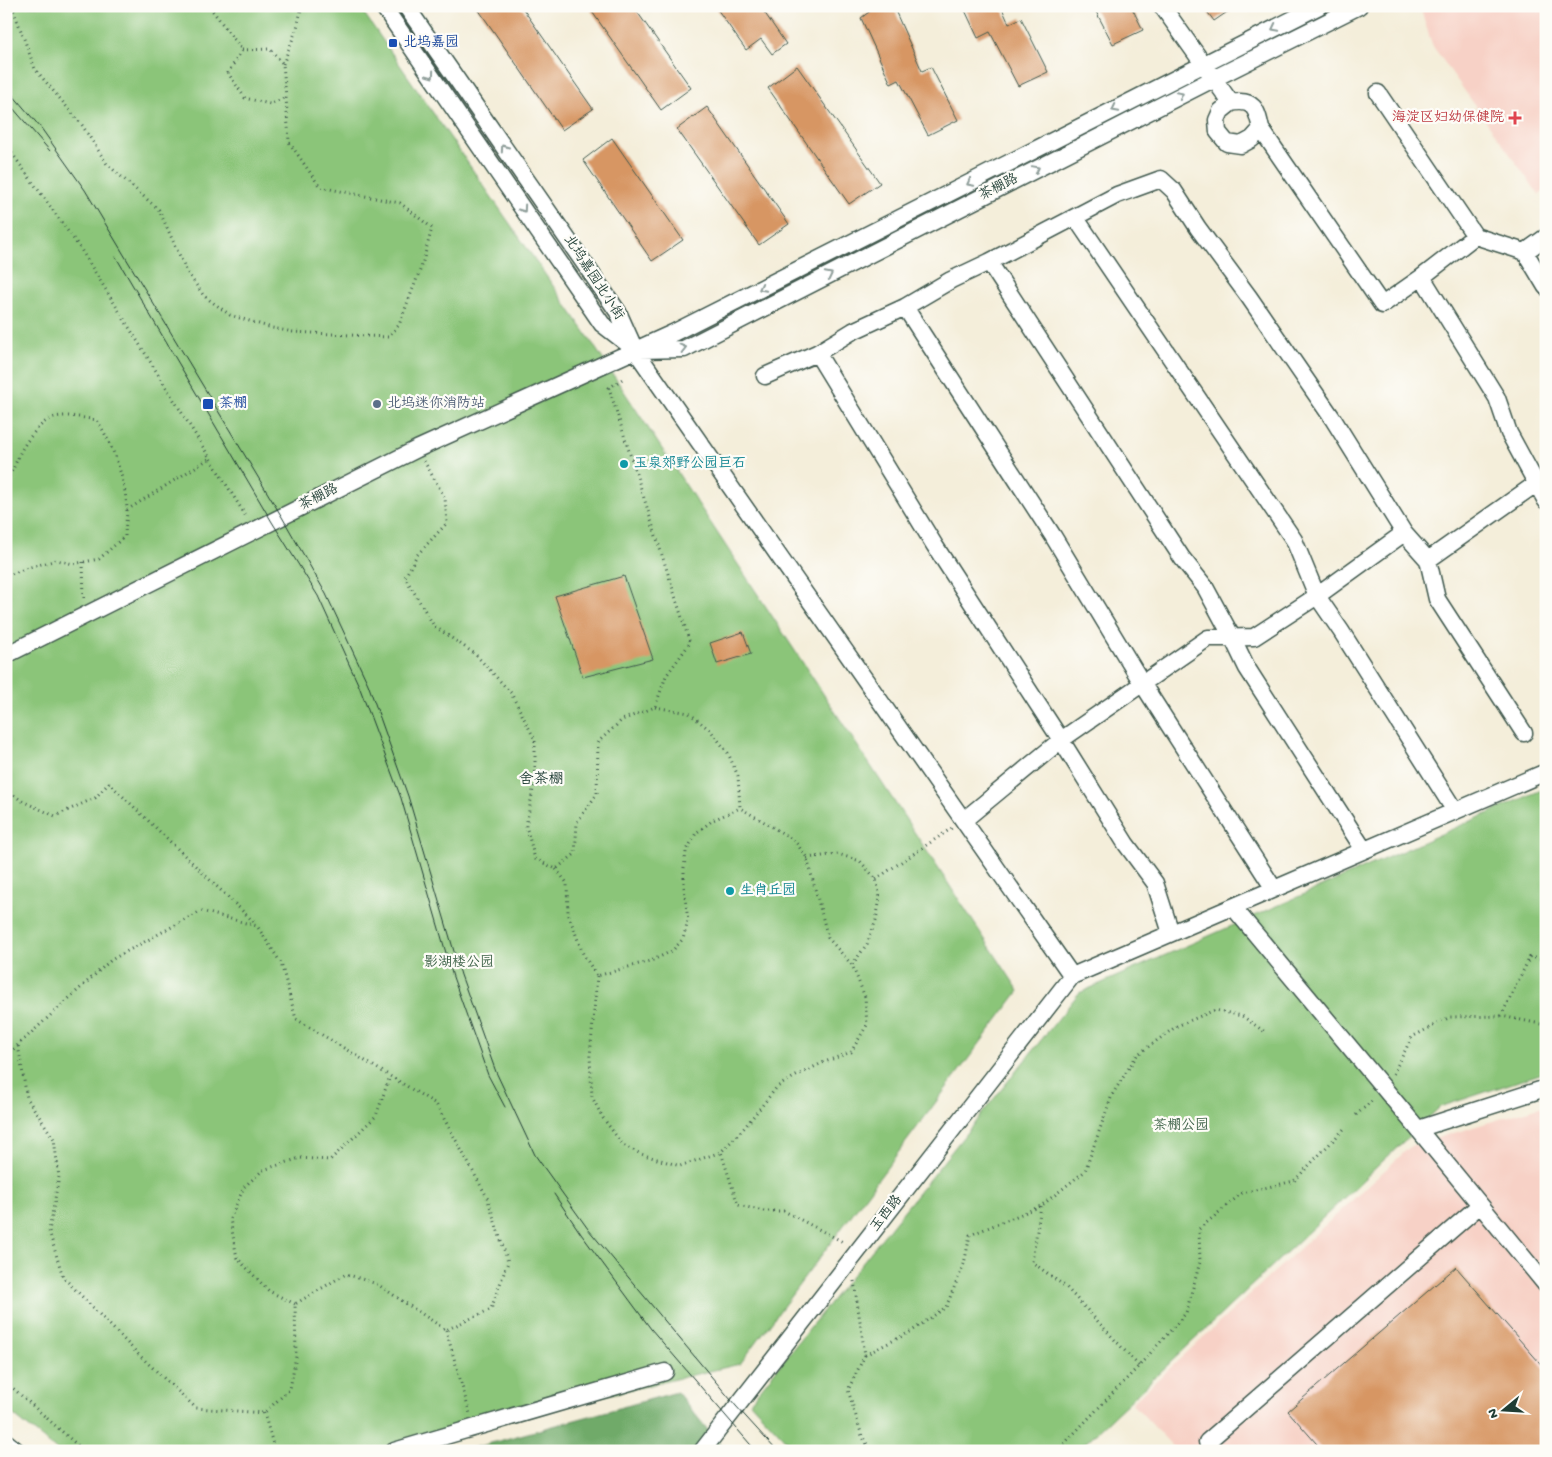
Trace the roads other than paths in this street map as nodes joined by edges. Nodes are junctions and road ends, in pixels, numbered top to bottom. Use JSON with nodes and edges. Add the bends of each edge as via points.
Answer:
{"nodes":[{"id":1,"x":383,"y":6,"type":"edge"},
{"id":2,"x":406,"y":6,"type":"edge"},
{"id":3,"x":1162,"y":6,"type":"edge"},
{"id":4,"x":1319,"y":6,"type":"edge"},
{"id":5,"x":1359,"y":6,"type":"edge"},
{"id":6,"x":1203,"y":65,"type":"junction"},
{"id":7,"x":1213,"y":79,"type":"junction"},
{"id":8,"x":1378,"y":93,"type":"dead end"},
{"id":9,"x":1231,"y":103,"type":"junction"},
{"id":10,"x":1261,"y":129,"type":"junction"},
{"id":11,"x":1075,"y":217,"type":"junction"},
{"id":12,"x":1475,"y":236,"type":"junction"},
{"id":13,"x":1546,"y":237,"type":"edge"},
{"id":14,"x":1525,"y":252,"type":"junction"},
{"id":15,"x":989,"y":262,"type":"junction"},
{"id":16,"x":1422,"y":277,"type":"junction"},
{"id":17,"x":1546,"y":287,"type":"edge"},
{"id":18,"x":904,"y":307,"type":"junction"},
{"id":19,"x":635,"y":350,"type":"junction"},
{"id":20,"x":817,"y":353,"type":"junction"},
{"id":21,"x":765,"y":376,"type":"dead end"},
{"id":22,"x":1537,"y":483,"type":"junction"},
{"id":23,"x":1546,"y":501,"type":"edge"},
{"id":24,"x":1404,"y":532,"type":"junction"},
{"id":25,"x":1428,"y":560,"type":"junction"},
{"id":26,"x":1317,"y":596,"type":"junction"},
{"id":27,"x":1232,"y":638,"type":"junction"},
{"id":28,"x":6,"y":655,"type":"edge"},
{"id":29,"x":1142,"y":683,"type":"junction"},
{"id":30,"x":1524,"y":733,"type":"dead end"},
{"id":31,"x":1061,"y":740,"type":"junction"},
{"id":32,"x":1546,"y":772,"type":"edge"},
{"id":33,"x":1455,"y":811,"type":"junction"},
{"id":34,"x":964,"y":820,"type":"junction"},
{"id":35,"x":1364,"y":850,"type":"junction"},
{"id":36,"x":1274,"y":889,"type":"junction"},
{"id":37,"x":1233,"y":907,"type":"junction"},
{"id":38,"x":1171,"y":934,"type":"junction"},
{"id":39,"x":1072,"y":976,"type":"junction"},
{"id":40,"x":1546,"y":1088,"type":"edge"},
{"id":41,"x":1418,"y":1129,"type":"junction"},
{"id":42,"x":1480,"y":1205,"type":"junction"},
{"id":43,"x":1546,"y":1286,"type":"edge"},
{"id":44,"x":665,"y":1372,"type":"dead end"},
{"id":45,"x":6,"y":1442,"type":"edge"},
{"id":46,"x":17,"y":1451,"type":"edge"},
{"id":47,"x":394,"y":1451,"type":"edge"},
{"id":48,"x":702,"y":1451,"type":"edge"},
{"id":49,"x":1215,"y":1451,"type":"edge"}],
"edges":[{"from":1,"to":19,"type":"street","name":"北坞嘉园北小街","one_way":true,"via":[[602,324]]},
{"from":19,"to":2,"type":"street","name":"北坞嘉园北小街","one_way":true,"via":[[618,312]]},
{"from":3,"to":6,"type":"street"},
{"from":4,"to":6,"type":"street","name":"茶棚路","one_way":true},
{"from":5,"to":7,"type":"street","name":"茶棚路"},
{"from":6,"to":7,"type":"street"},
{"from":6,"to":19,"type":"street","name":"茶棚路","one_way":true},
{"from":7,"to":9,"type":"street"},
{"from":19,"to":7,"type":"street","name":"茶棚路","one_way":true,"via":[[684,349]]},
{"from":8,"to":12,"type":"street"},
{"from":9,"to":10,"type":"street","via":[[1242,100],[1251,104],[1258,113]]},
{"from":9,"to":10,"type":"street","via":[[1221,111],[1217,120],[1218,132],[1228,142],[1241,145]]},
{"from":10,"to":16,"type":"street","via":[[1382,305]]},
{"from":11,"to":15,"type":"street"},
{"from":11,"to":24,"type":"street","via":[[1117,195],[1161,179],[1174,191],[1333,419]]},
{"from":11,"to":26,"type":"street","via":[[1294,540]]},
{"from":12,"to":14,"type":"street"},
{"from":12,"to":16,"type":"street"},
{"from":13,"to":14,"type":"street"},
{"from":14,"to":17,"type":"street"},
{"from":15,"to":18,"type":"street"},
{"from":15,"to":27,"type":"street","via":[[1204,587]]},
{"from":16,"to":22,"type":"street","via":[[1497,398],[1509,433]]},
{"from":18,"to":20,"type":"street","via":[[853,331]]},
{"from":18,"to":29,"type":"street","via":[[1053,536]]},
{"from":19,"to":28,"type":"street","name":"茶棚路","via":[[417,449]]},
{"from":19,"to":34,"type":"street"},
{"from":20,"to":21,"type":"street"},
{"from":20,"to":31,"type":"street"},
{"from":22,"to":23,"type":"street"},
{"from":22,"to":25,"type":"street"},
{"from":24,"to":25,"type":"street"},
{"from":24,"to":26,"type":"street"},
{"from":25,"to":30,"type":"street","via":[[1437,600]]},
{"from":26,"to":27,"type":"street","via":[[1254,637]]},
{"from":26,"to":33,"type":"street"},
{"from":27,"to":29,"type":"street","via":[[1208,638]]},
{"from":27,"to":35,"type":"street","via":[[1247,668]]},
{"from":29,"to":31,"type":"street"},
{"from":29,"to":36,"type":"street"},
{"from":31,"to":34,"type":"street"},
{"from":31,"to":38,"type":"street","via":[[1154,883]]},
{"from":32,"to":33,"type":"street"},
{"from":33,"to":35,"type":"street"},
{"from":34,"to":39,"type":"street"},
{"from":35,"to":36,"type":"street"},
{"from":36,"to":37,"type":"street"},
{"from":37,"to":38,"type":"street"},
{"from":37,"to":41,"type":"street"},
{"from":38,"to":39,"type":"street"},
{"from":39,"to":48,"type":"street","name":"玉西路"},
{"from":40,"to":41,"type":"street"},
{"from":41,"to":42,"type":"street"},
{"from":42,"to":43,"type":"street"},
{"from":42,"to":49,"type":"street","via":[[1207,1442]]},
{"from":44,"to":47,"type":"street"},
{"from":45,"to":46,"type":"street"}]}
